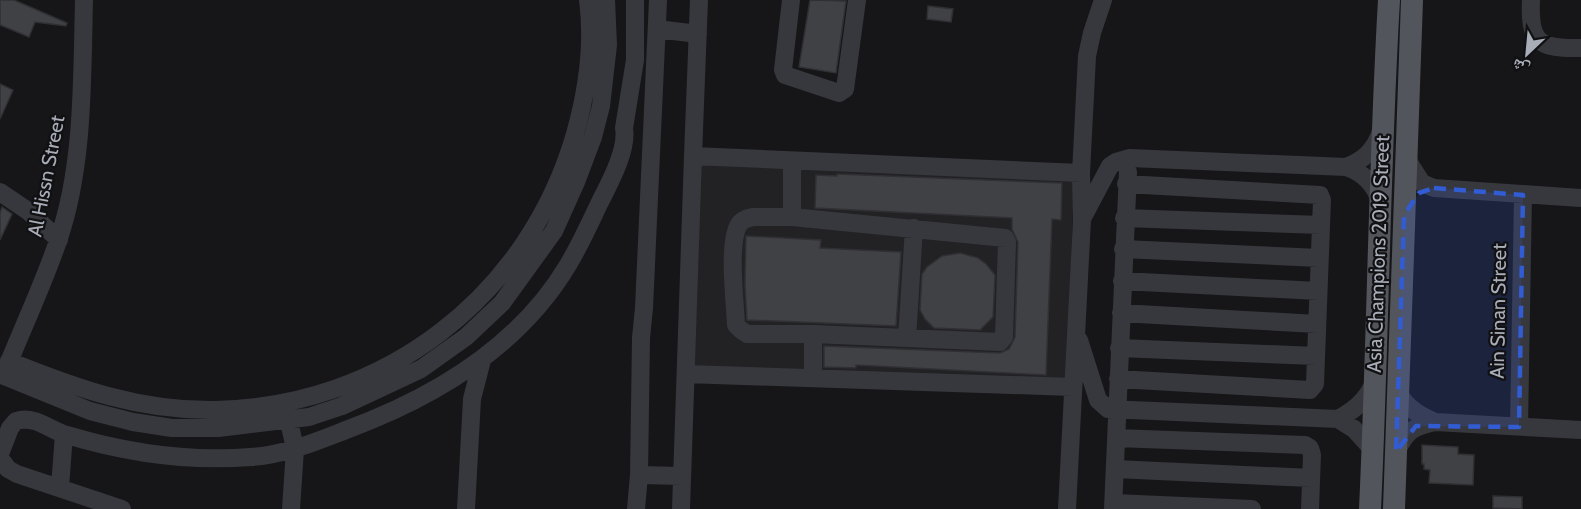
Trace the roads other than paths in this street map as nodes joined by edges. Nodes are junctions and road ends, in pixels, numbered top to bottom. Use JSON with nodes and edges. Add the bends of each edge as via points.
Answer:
{"nodes":[{"id":1,"x":84,"y":0,"type":"edge"},
{"id":2,"x":588,"y":0,"type":"edge"},
{"id":3,"x":606,"y":0,"type":"edge"},
{"id":4,"x":635,"y":0,"type":"edge"},
{"id":5,"x":658,"y":0,"type":"edge"},
{"id":6,"x":699,"y":0,"type":"edge"},
{"id":7,"x":791,"y":0,"type":"edge"},
{"id":8,"x":857,"y":0,"type":"edge"},
{"id":9,"x":1103,"y":0,"type":"edge"},
{"id":10,"x":1389,"y":0,"type":"edge"},
{"id":11,"x":1412,"y":0,"type":"edge"},
{"id":12,"x":1531,"y":0,"type":"edge"},
{"id":13,"x":657,"y":29,"type":"junction"},
{"id":14,"x":698,"y":34,"type":"junction"},
{"id":15,"x":1581,"y":48,"type":"edge"},
{"id":16,"x":1382,"y":129,"type":"junction"},
{"id":17,"x":593,"y":136,"type":"junction"},
{"id":18,"x":626,"y":139,"type":"junction"},
{"id":19,"x":652,"y":142,"type":"junction"},
{"id":20,"x":693,"y":156,"type":"junction"},
{"id":21,"x":1130,"y":158,"type":"junction"},
{"id":22,"x":1406,"y":158,"type":"junction"},
{"id":23,"x":792,"y":161,"type":"junction"},
{"id":24,"x":1197,"y":161,"type":"junction"},
{"id":25,"x":1346,"y":167,"type":"junction"},
{"id":26,"x":1081,"y":173,"type":"junction"},
{"id":27,"x":1126,"y":184,"type":"junction"},
{"id":28,"x":1197,"y":188,"type":"junction"},
{"id":29,"x":1434,"y":188,"type":"junction"},
{"id":30,"x":0,"y":192,"type":"edge"},
{"id":31,"x":1523,"y":195,"type":"junction"},
{"id":32,"x":1581,"y":198,"type":"edge"},
{"id":33,"x":1380,"y":204,"type":"junction"},
{"id":34,"x":1404,"y":215,"type":"junction"},
{"id":35,"x":792,"y":217,"type":"junction"},
{"id":36,"x":1124,"y":218,"type":"junction"},
{"id":37,"x":1082,"y":220,"type":"junction"},
{"id":38,"x":1321,"y":225,"type":"junction"},
{"id":39,"x":914,"y":228,"type":"junction"},
{"id":40,"x":59,"y":240,"type":"junction"},
{"id":41,"x":1123,"y":249,"type":"junction"},
{"id":42,"x":1320,"y":258,"type":"junction"},
{"id":43,"x":1122,"y":280,"type":"junction"},
{"id":44,"x":1318,"y":291,"type":"junction"},
{"id":45,"x":1121,"y":313,"type":"junction"},
{"id":46,"x":1317,"y":324,"type":"junction"},
{"id":47,"x":23,"y":327,"type":"junction"},
{"id":48,"x":1076,"y":327,"type":"junction"},
{"id":49,"x":813,"y":334,"type":"junction"},
{"id":50,"x":907,"y":338,"type":"junction"},
{"id":51,"x":1119,"y":348,"type":"junction"},
{"id":52,"x":1316,"y":356,"type":"junction"},
{"id":53,"x":482,"y":360,"type":"junction"},
{"id":54,"x":4,"y":374,"type":"edge"},
{"id":55,"x":686,"y":374,"type":"junction"},
{"id":56,"x":813,"y":378,"type":"junction"},
{"id":57,"x":55,"y":379,"type":"junction"},
{"id":58,"x":1118,"y":379,"type":"junction"},
{"id":59,"x":1374,"y":383,"type":"junction"},
{"id":60,"x":1216,"y":384,"type":"junction"},
{"id":61,"x":1072,"y":387,"type":"junction"},
{"id":62,"x":1398,"y":393,"type":"junction"},
{"id":63,"x":1117,"y":410,"type":"junction"},
{"id":64,"x":1215,"y":414,"type":"junction"},
{"id":65,"x":1253,"y":415,"type":"junction"},
{"id":66,"x":1338,"y":419,"type":"junction"},
{"id":67,"x":289,"y":421,"type":"junction"},
{"id":68,"x":1435,"y":422,"type":"junction"},
{"id":69,"x":1519,"y":427,"type":"junction"},
{"id":70,"x":1581,"y":430,"type":"edge"},
{"id":71,"x":64,"y":434,"type":"junction"},
{"id":72,"x":1116,"y":438,"type":"junction"},
{"id":73,"x":1251,"y":443,"type":"junction"},
{"id":74,"x":295,"y":449,"type":"junction"},
{"id":75,"x":1372,"y":450,"type":"junction"},
{"id":76,"x":1396,"y":452,"type":"junction"},
{"id":77,"x":0,"y":456,"type":"edge"},
{"id":78,"x":1115,"y":469,"type":"junction"},
{"id":79,"x":639,"y":475,"type":"junction"},
{"id":80,"x":682,"y":476,"type":"junction"},
{"id":81,"x":1311,"y":478,"type":"junction"},
{"id":82,"x":60,"y":487,"type":"junction"},
{"id":83,"x":1113,"y":506,"type":"edge"},
{"id":84,"x":122,"y":509,"type":"edge"},
{"id":85,"x":291,"y":509,"type":"edge"},
{"id":86,"x":466,"y":509,"type":"edge"},
{"id":87,"x":636,"y":509,"type":"edge"},
{"id":88,"x":681,"y":509,"type":"edge"},
{"id":89,"x":1067,"y":509,"type":"edge"},
{"id":90,"x":1252,"y":509,"type":"edge"},
{"id":91,"x":1310,"y":509,"type":"edge"},
{"id":92,"x":1370,"y":509,"type":"edge"},
{"id":93,"x":1394,"y":509,"type":"edge"}],
"edges":[{"from":1,"to":40,"type":"street","name":"Al Hissn Street","via":[[81,116]]},
{"from":2,"to":57,"type":"street","via":[[590,47],[584,102],[560,177],[539,222],[520,248],[483,295],[443,333],[392,364],[335,390],[243,408],[151,406],[115,399]]},
{"from":3,"to":17,"type":"street","via":[[608,45],[601,106]]},
{"from":4,"to":18,"type":"street","via":[[635,60],[624,128]]},
{"from":5,"to":13,"type":"street"},
{"from":6,"to":14,"type":"street"},
{"from":7,"to":8,"type":"street","via":[[785,75],[839,93],[844,89]]},
{"from":9,"to":26,"type":"street","via":[[1088,48]]},
{"from":10,"to":16,"type":"main road","name":"Asia Champions 2019 Street"},
{"from":11,"to":22,"type":"main road","name":"Asia Champions 2019 Street"},
{"from":12,"to":15,"type":"street","via":[[1534,35],[1559,48]]},
{"from":13,"to":14,"type":"street"},
{"from":13,"to":19,"type":"street"},
{"from":14,"to":20,"type":"street"},
{"from":16,"to":25,"type":"street","via":[[1373,149]]},
{"from":16,"to":33,"type":"main road","name":"Asia Champions 2019 Street"},
{"from":17,"to":18,"type":"street"},
{"from":17,"to":67,"type":"street","via":[[554,231],[502,303],[483,321],[421,369],[342,406]]},
{"from":18,"to":19,"type":"street"},
{"from":18,"to":53,"type":"street","via":[[567,267],[535,308]]},
{"from":19,"to":79,"type":"street","via":[[641,338]]},
{"from":20,"to":23,"type":"street"},
{"from":20,"to":55,"type":"street"},
{"from":21,"to":24,"type":"street"},
{"from":21,"to":27,"type":"street"},
{"from":21,"to":37,"type":"street","via":[[1110,166]]},
{"from":22,"to":29,"type":"street","via":[[1422,183]]},
{"from":22,"to":34,"type":"main road","name":"Asia Champions 2019 Street"},
{"from":23,"to":26,"type":"street"},
{"from":23,"to":35,"type":"street"},
{"from":24,"to":25,"type":"street"},
{"from":24,"to":28,"type":"street"},
{"from":25,"to":33,"type":"street","via":[[1372,184]]},
{"from":26,"to":37,"type":"street"},
{"from":27,"to":28,"type":"street"},
{"from":27,"to":36,"type":"street"},
{"from":28,"to":38,"type":"street","via":[[1318,194]]},
{"from":29,"to":31,"type":"street"},
{"from":29,"to":34,"type":"street","via":[[1419,193]]},
{"from":30,"to":40,"type":"street"},
{"from":31,"to":32,"type":"street"},
{"from":31,"to":69,"type":"street","name":"Ain Sinan Street"},
{"from":33,"to":59,"type":"main road","name":"Asia Champions 2019 Street"},
{"from":34,"to":62,"type":"main road","name":"Asia Champions 2019 Street"},
{"from":35,"to":39,"type":"street"},
{"from":35,"to":49,"type":"street","via":[[753,217],[738,225],[733,242],[736,325],[747,334]]},
{"from":36,"to":38,"type":"street"},
{"from":36,"to":41,"type":"street"},
{"from":37,"to":48,"type":"street"},
{"from":38,"to":42,"type":"street"},
{"from":39,"to":50,"type":"street"},
{"from":39,"to":50,"type":"street","via":[[1005,238],[1004,338],[1000,342]]},
{"from":40,"to":47,"type":"street","name":"Al Hissn Street"},
{"from":41,"to":42,"type":"street"},
{"from":41,"to":43,"type":"street"},
{"from":42,"to":44,"type":"street"},
{"from":43,"to":44,"type":"street"},
{"from":43,"to":45,"type":"street"},
{"from":44,"to":46,"type":"street"},
{"from":45,"to":46,"type":"street"},
{"from":45,"to":51,"type":"street"},
{"from":46,"to":52,"type":"street"},
{"from":47,"to":54,"type":"street","name":"Al Hissn Street"},
{"from":47,"to":57,"type":"street","via":[[29,358]]},
{"from":48,"to":61,"type":"street"},
{"from":48,"to":63,"type":"street","via":[[1098,400],[1108,409]]},
{"from":49,"to":50,"type":"street"},
{"from":49,"to":56,"type":"street"},
{"from":51,"to":52,"type":"street"},
{"from":51,"to":58,"type":"street"},
{"from":52,"to":60,"type":"street","via":[[1315,384],[1310,390]]},
{"from":53,"to":74,"type":"street","via":[[422,397]]},
{"from":53,"to":86,"type":"street","via":[[472,399]]},
{"from":54,"to":57,"type":"street"},
{"from":54,"to":67,"type":"street","via":[[90,411],[172,428]]},
{"from":55,"to":56,"type":"street"},
{"from":55,"to":80,"type":"street"},
{"from":56,"to":61,"type":"street"},
{"from":58,"to":60,"type":"street"},
{"from":58,"to":63,"type":"street"},
{"from":59,"to":66,"type":"street","via":[[1356,408]]},
{"from":59,"to":75,"type":"main road","name":"Asia Champions 2019 Street"},
{"from":60,"to":64,"type":"street"},
{"from":61,"to":89,"type":"street"},
{"from":62,"to":68,"type":"street","via":[[1406,406]]},
{"from":62,"to":76,"type":"main road","name":"Asia Champions 2019 Street"},
{"from":63,"to":64,"type":"street"},
{"from":63,"to":72,"type":"street"},
{"from":64,"to":65,"type":"street"},
{"from":65,"to":66,"type":"street"},
{"from":65,"to":73,"type":"street"},
{"from":66,"to":75,"type":"street","via":[[1354,429]]},
{"from":67,"to":74,"type":"street"},
{"from":68,"to":69,"type":"street"},
{"from":68,"to":76,"type":"street","via":[[1416,426]]},
{"from":69,"to":70,"type":"street"},
{"from":71,"to":74,"type":"street","via":[[126,450],[200,458],[252,457]]},
{"from":71,"to":77,"type":"street","via":[[29,418],[16,421]]},
{"from":71,"to":82,"type":"street"},
{"from":72,"to":73,"type":"street"},
{"from":72,"to":78,"type":"street"},
{"from":73,"to":81,"type":"street","via":[[1308,446],[1312,455]]},
{"from":74,"to":85,"type":"street"},
{"from":75,"to":92,"type":"main road","name":"Asia Champions 2019 Street"},
{"from":76,"to":93,"type":"main road","name":"Asia Champions 2019 Street"},
{"from":77,"to":82,"type":"street","via":[[8,469],[17,474]]},
{"from":78,"to":81,"type":"street"},
{"from":78,"to":83,"type":"street"},
{"from":79,"to":80,"type":"street"},
{"from":79,"to":87,"type":"street"},
{"from":80,"to":88,"type":"street"},
{"from":81,"to":91,"type":"street"},
{"from":82,"to":84,"type":"street"},
{"from":83,"to":90,"type":"street"}]}
